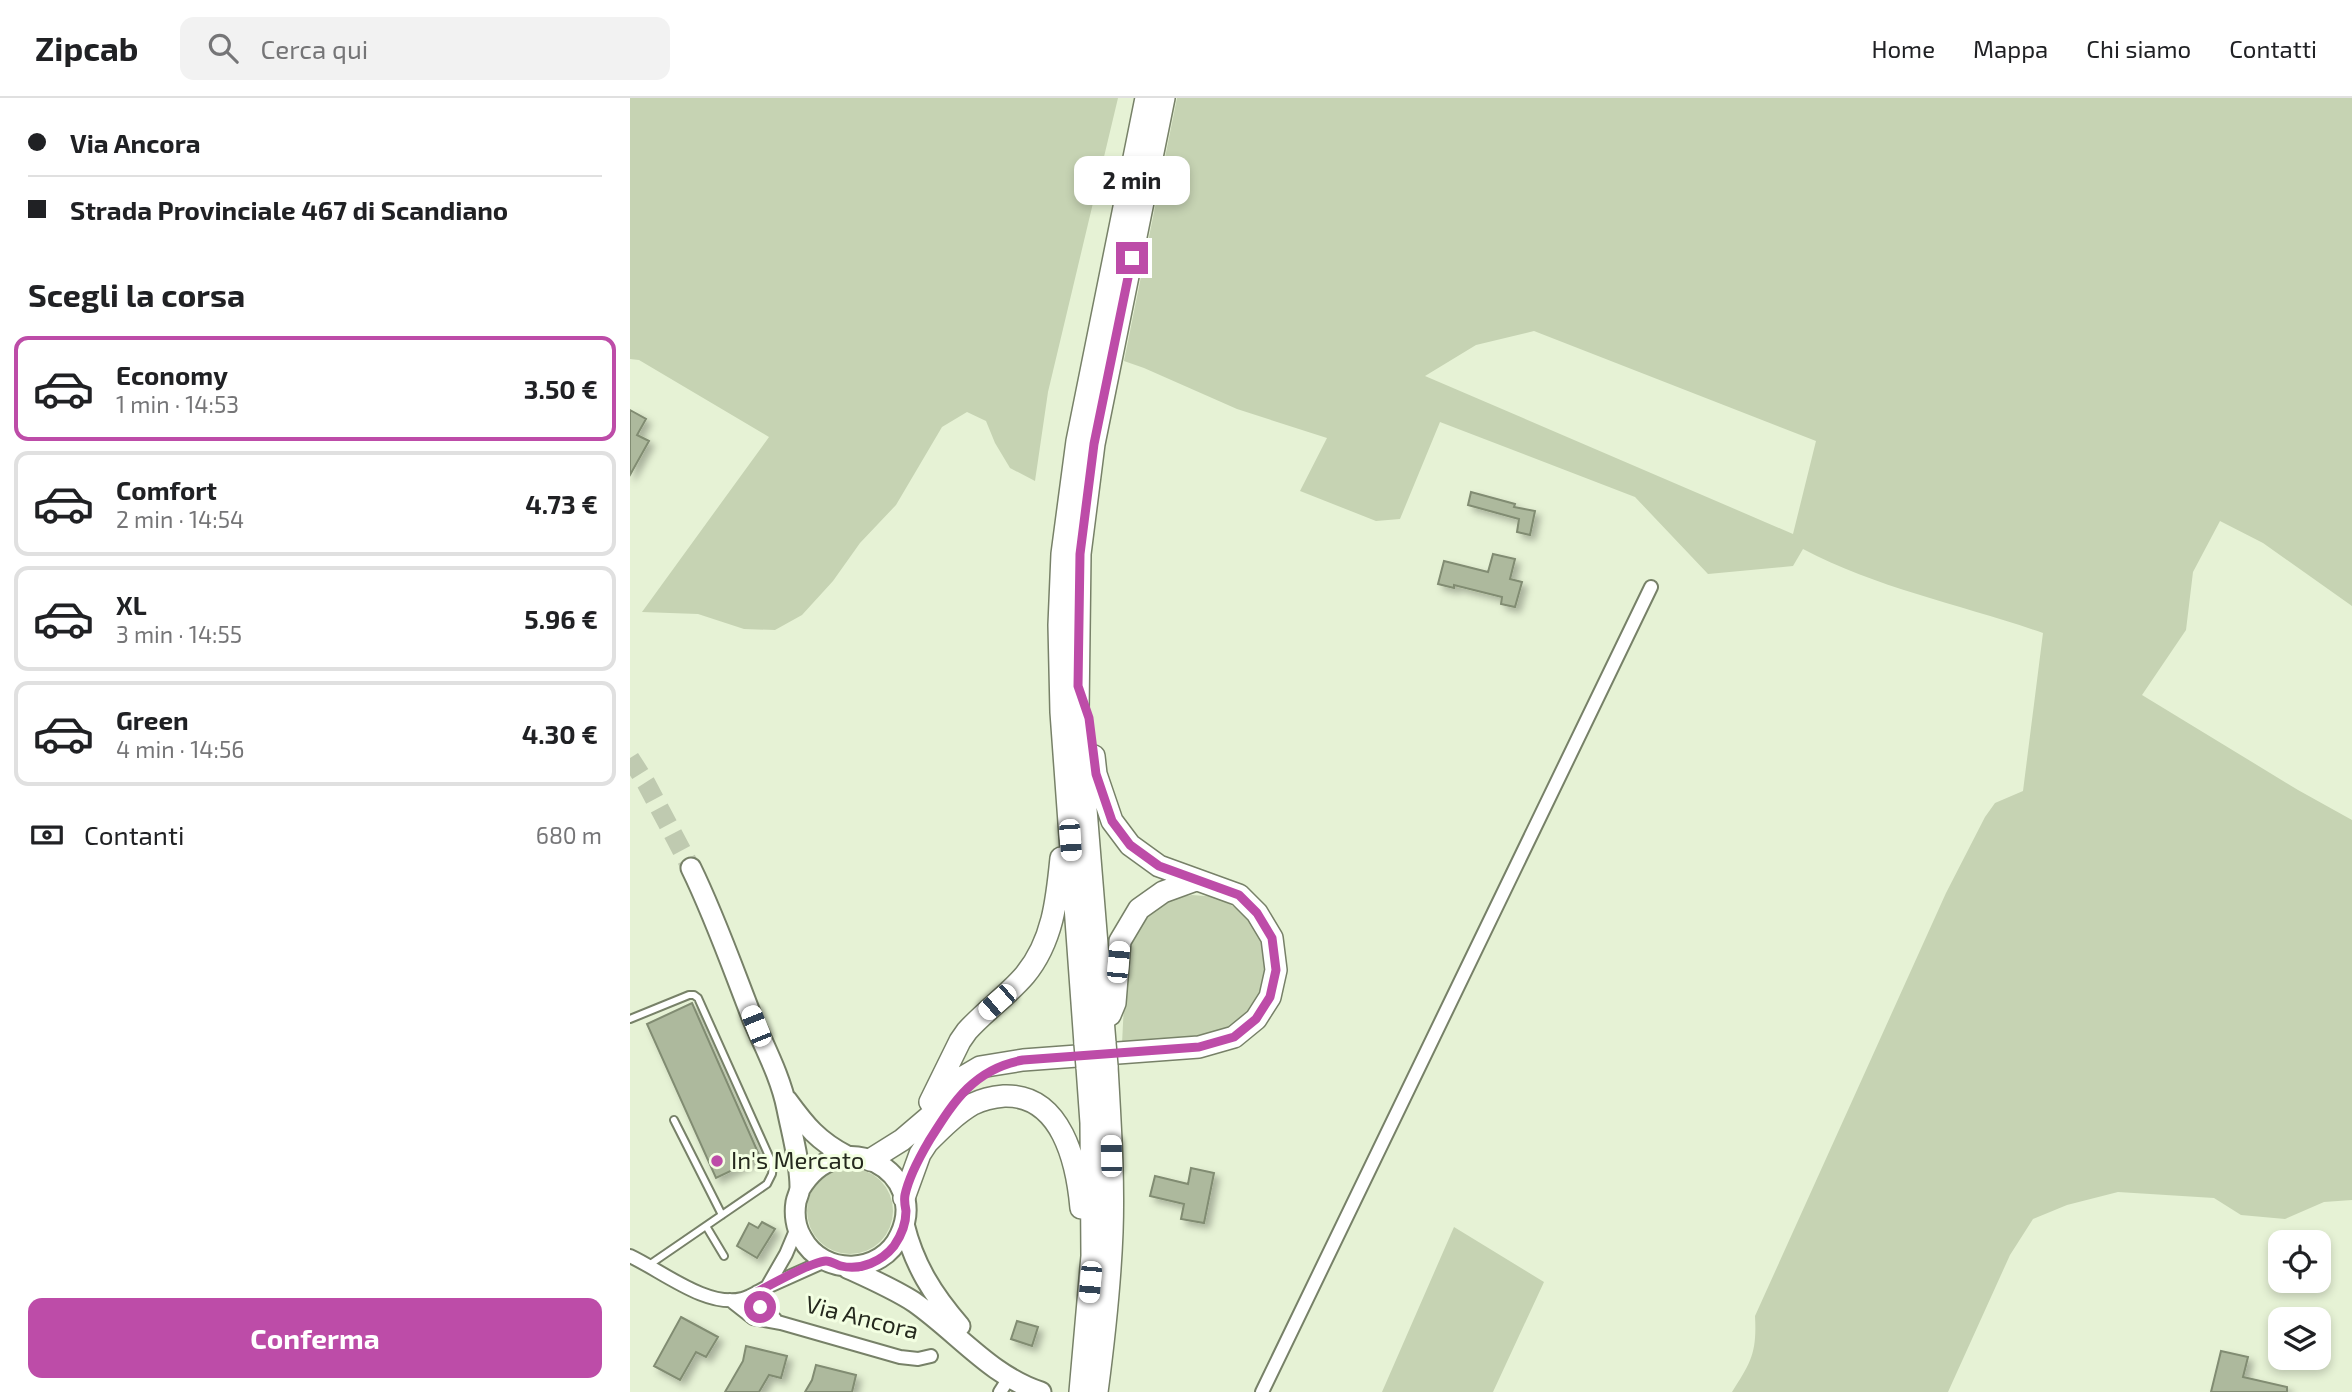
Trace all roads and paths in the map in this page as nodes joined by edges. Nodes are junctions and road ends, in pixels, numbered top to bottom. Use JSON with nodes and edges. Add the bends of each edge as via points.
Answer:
{"nodes":[{"id":1,"x":1146,"y":98,"type":"edge"},
{"id":2,"x":1164,"y":98,"type":"edge"},
{"id":3,"x":1651,"y":587,"type":"dead end"},
{"id":4,"x":1078,"y":686,"type":"junction"},
{"id":5,"x":1067,"y":812,"type":"junction"},
{"id":6,"x":691,"y":868,"type":"tunnel mouth"},
{"id":7,"x":1196,"y":880,"type":"junction"},
{"id":8,"x":630,"y":1019,"type":"edge"},
{"id":9,"x":1098,"y":1040,"type":"junction"},
{"id":10,"x":1012,"y":1062,"type":"junction"},
{"id":11,"x":1097,"y":1067,"type":"junction"},
{"id":12,"x":784,"y":1096,"type":"junction"},
{"id":13,"x":674,"y":1120,"type":"dead end"},
{"id":14,"x":902,"y":1140,"type":"junction"},
{"id":15,"x":928,"y":1142,"type":"junction"},
{"id":16,"x":846,"y":1156,"type":"junction"},
{"id":17,"x":870,"y":1160,"type":"junction"},
{"id":18,"x":800,"y":1189,"type":"junction"},
{"id":19,"x":904,"y":1198,"type":"junction"},
{"id":20,"x":722,"y":1215,"type":"junction"},
{"id":21,"x":904,"y":1224,"type":"junction"},
{"id":22,"x":706,"y":1226,"type":"junction"},
{"id":23,"x":797,"y":1228,"type":"junction"},
{"id":24,"x":630,"y":1256,"type":"edge"},
{"id":25,"x":724,"y":1256,"type":"dead end"},
{"id":26,"x":1092,"y":1256,"type":"junction"},
{"id":27,"x":834,"y":1264,"type":"junction"},
{"id":28,"x":649,"y":1265,"type":"junction"},
{"id":29,"x":762,"y":1290,"type":"junction"},
{"id":30,"x":730,"y":1300,"type":"junction"},
{"id":31,"x":781,"y":1323,"type":"junction"},
{"id":32,"x":931,"y":1356,"type":"dead end"},
{"id":33,"x":1005,"y":1385,"type":"edge"},
{"id":34,"x":1089,"y":1389,"type":"edge"},
{"id":35,"x":1041,"y":1392,"type":"edge"},
{"id":36,"x":1262,"y":1392,"type":"edge"}],
"edges":[{"from":1,"to":5,"type":"main road","via":[[1082,416],[1065,531],[1059,625]]},
{"from":2,"to":4,"type":"main road","via":[[1094,444],[1080,554]]},
{"from":3,"to":36,"type":"street"},
{"from":4,"to":7,"type":"main road","via":[[1089,718],[1096,774],[1112,821],[1130,845],[1159,866]]},
{"from":4,"to":9,"type":"main road"},
{"from":5,"to":9,"type":"main road"},
{"from":5,"to":14,"type":"main road","via":[[1053,921],[1040,953],[1025,975],[967,1031],[936,1093]]},
{"from":6,"to":12,"type":"main road"},
{"from":7,"to":9,"type":"main road","via":[[1163,892],[1139,909],[1120,942],[1115,1003]]},
{"from":7,"to":10,"type":"main road","via":[[1239,895],[1272,938],[1276,970],[1270,997],[1256,1019],[1234,1037],[1199,1047]]},
{"from":8,"to":20,"type":"lane","via":[[689,995],[698,998],[773,1165],[767,1184]]},
{"from":9,"to":11,"type":"main road","bridge":true},
{"from":10,"to":14,"type":"main road","via":[[980,1067],[962,1077],[929,1117]]},
{"from":10,"to":15,"type":"main road","via":[[963,1091]]},
{"from":11,"to":26,"type":"main road","via":[[1091,1122]]},
{"from":11,"to":34,"type":"main road","via":[[1111,1130],[1112,1232],[1104,1338]]},
{"from":12,"to":16,"type":"main road","via":[[816,1137]]},
{"from":12,"to":18,"type":"main road"},
{"from":13,"to":20,"type":"lane"},
{"from":14,"to":17,"type":"main road"},
{"from":15,"to":19,"type":"main road"},
{"from":15,"to":26,"type":"main road","via":[[974,1103],[992,1097],[1014,1096],[1047,1111],[1058,1125],[1074,1165],[1083,1232]]},
{"from":16,"to":17,"type":"main road"},
{"from":16,"to":18,"type":"main road","via":[[814,1170]]},
{"from":17,"to":19,"type":"main road","via":[[892,1174]]},
{"from":18,"to":23,"type":"main road"},
{"from":19,"to":21,"type":"main road"},
{"from":20,"to":22,"type":"lane"},
{"from":21,"to":27,"type":"main road","name":"Via Ancora","via":[[885,1255],[861,1266]]},
{"from":21,"to":33,"type":"main road","via":[[923,1278]]},
{"from":22,"to":25,"type":"lane"},
{"from":22,"to":28,"type":"lane"},
{"from":23,"to":27,"type":"main road","name":"Via Ancora","via":[[808,1248]]},
{"from":23,"to":29,"type":"street","via":[[786,1255]]},
{"from":24,"to":28,"type":"street","name":"Via Ancora"},
{"from":26,"to":34,"type":"main road"},
{"from":27,"to":29,"type":"street","name":"Via Ancora"},
{"from":27,"to":33,"type":"main road","via":[[912,1301],[998,1371]]},
{"from":28,"to":30,"type":"street","name":"Via Ancora","via":[[705,1295]]},
{"from":29,"to":30,"type":"street","name":"Via Ancora"},
{"from":29,"to":31,"type":"street","name":"Via Ancora","via":[[764,1313]]},
{"from":30,"to":31,"type":"street","name":"Via Ancora","via":[[753,1318]]},
{"from":31,"to":32,"type":"street","name":"Via Ancora","via":[[900,1357]]},
{"from":33,"to":35,"type":"main road"}]}
